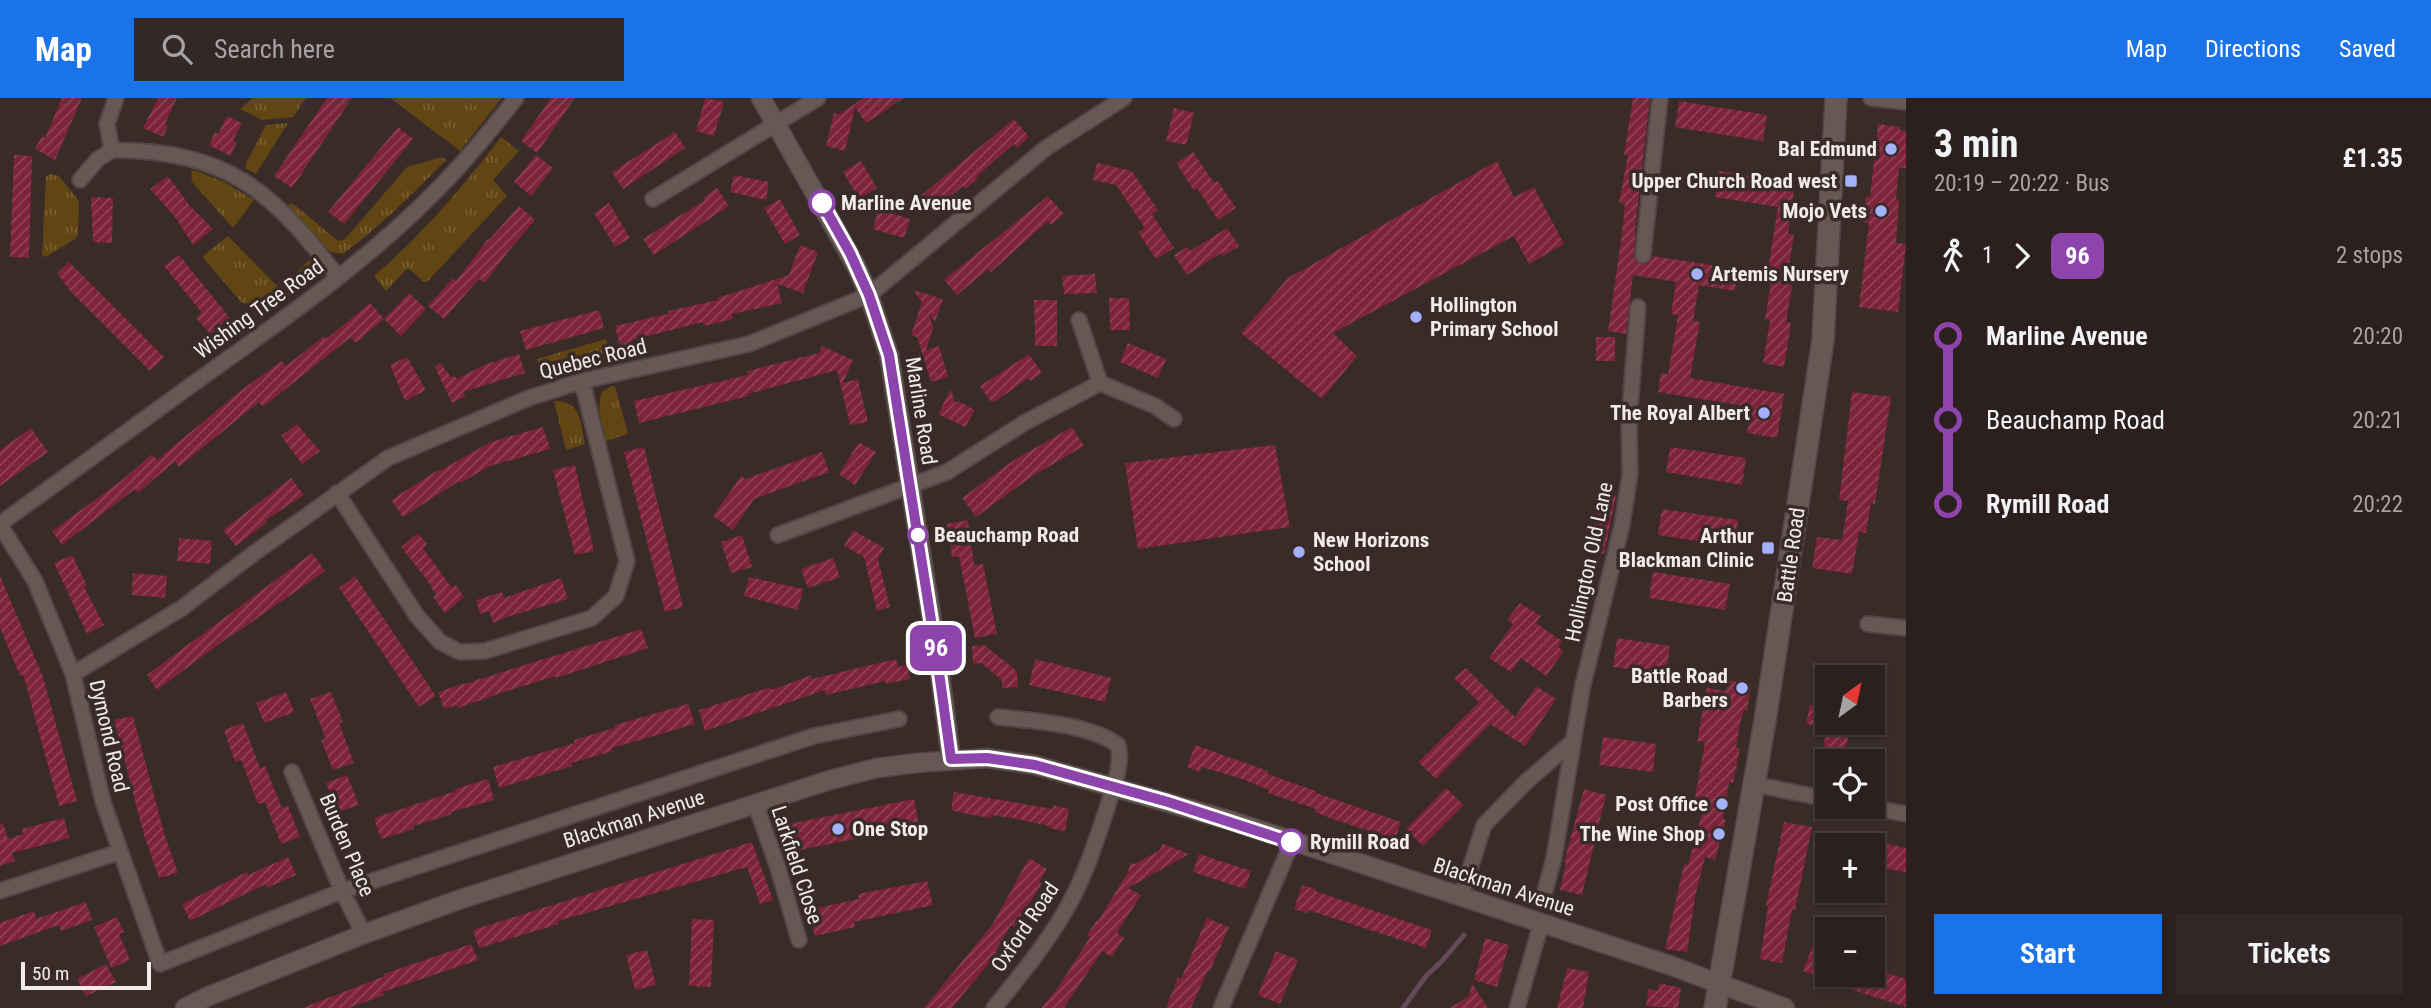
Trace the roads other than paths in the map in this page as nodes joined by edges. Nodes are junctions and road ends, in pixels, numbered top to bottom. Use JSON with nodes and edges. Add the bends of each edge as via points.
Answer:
{"nodes":[{"id":1,"x":117,"y":98,"type":"edge"},
{"id":2,"x":516,"y":98,"type":"edge"},
{"id":3,"x":761,"y":98,"type":"edge"},
{"id":4,"x":818,"y":98,"type":"edge"},
{"id":5,"x":1660,"y":98,"type":"edge"},
{"id":6,"x":1836,"y":98,"type":"edge"},
{"id":7,"x":1871,"y":98,"type":"edge"},
{"id":8,"x":1116,"y":100,"type":"edge"},
{"id":9,"x":1906,"y":102,"type":"edge"},
{"id":10,"x":775,"y":123,"type":"junction"},
{"id":11,"x":112,"y":150,"type":"junction"},
{"id":12,"x":80,"y":180,"type":"dead end"},
{"id":13,"x":653,"y":199,"type":"dead end"},
{"id":14,"x":1643,"y":255,"type":"dead end"},
{"id":15,"x":338,"y":277,"type":"junction"},
{"id":16,"x":869,"y":295,"type":"junction"},
{"id":17,"x":1638,"y":307,"type":"dead end"},
{"id":18,"x":1079,"y":320,"type":"dead end"},
{"id":19,"x":582,"y":381,"type":"junction"},
{"id":20,"x":1100,"y":383,"type":"junction"},
{"id":21,"x":1174,"y":419,"type":"dead end"},
{"id":22,"x":910,"y":487,"type":"junction"},
{"id":23,"x":337,"y":493,"type":"junction"},
{"id":24,"x":0,"y":524,"type":"edge"},
{"id":25,"x":778,"y":535,"type":"dead end"},
{"id":26,"x":1868,"y":624,"type":"dead end"},
{"id":27,"x":1906,"y":628,"type":"edge"},
{"id":28,"x":73,"y":674,"type":"junction"},
{"id":29,"x":998,"y":717,"type":"dead end"},
{"id":30,"x":899,"y":719,"type":"dead end"},
{"id":31,"x":1572,"y":742,"type":"junction"},
{"id":32,"x":951,"y":759,"type":"junction"},
{"id":33,"x":292,"y":772,"type":"dead end"},
{"id":34,"x":1753,"y":784,"type":"junction"},
{"id":35,"x":1113,"y":786,"type":"junction"},
{"id":36,"x":1815,"y":797,"type":"edge"},
{"id":37,"x":755,"y":803,"type":"junction"},
{"id":38,"x":1885,"y":810,"type":"edge"},
{"id":39,"x":1906,"y":814,"type":"edge"},
{"id":40,"x":1292,"y":842,"type":"junction"},
{"id":41,"x":119,"y":852,"type":"junction"},
{"id":42,"x":0,"y":891,"type":"edge"},
{"id":43,"x":342,"y":891,"type":"junction"},
{"id":44,"x":1545,"y":891,"type":"dead end"},
{"id":45,"x":1461,"y":897,"type":"junction"},
{"id":46,"x":1541,"y":924,"type":"junction"},
{"id":47,"x":364,"y":934,"type":"junction"},
{"id":48,"x":799,"y":940,"type":"dead end"},
{"id":49,"x":160,"y":964,"type":"joint"},
{"id":50,"x":1719,"y":984,"type":"junction"},
{"id":51,"x":185,"y":1008,"type":"edge"},
{"id":52,"x":994,"y":1008,"type":"edge"},
{"id":53,"x":1222,"y":1008,"type":"edge"},
{"id":54,"x":1517,"y":1008,"type":"edge"},
{"id":55,"x":1715,"y":1008,"type":"edge"},
{"id":56,"x":1785,"y":1008,"type":"edge"}],
"edges":[{"from":1,"to":11,"type":"street","via":[[107,124]]},
{"from":2,"to":15,"type":"street","name":"Wishing Tree Road","via":[[436,191]]},
{"from":3,"to":10,"type":"street","name":"Marline Road"},
{"from":4,"to":10,"type":"street"},
{"from":5,"to":14,"type":"street"},
{"from":6,"to":34,"type":"main road","name":"Battle Road","via":[[1823,340]]},
{"from":7,"to":9,"type":"street"},
{"from":8,"to":16,"type":"street","name":"Quebec Road","via":[[1045,148]]},
{"from":10,"to":13,"type":"street"},
{"from":10,"to":16,"type":"street","name":"Marline Road","via":[[843,240]]},
{"from":11,"to":12,"type":"street"},
{"from":11,"to":15,"type":"street","via":[[167,153],[236,176],[281,208]]},
{"from":15,"to":24,"type":"street","name":"Wishing Tree Road"},
{"from":16,"to":19,"type":"street","name":"Quebec Road","via":[[749,344]]},
{"from":16,"to":22,"type":"street","name":"Marline Road","via":[[889,355]]},
{"from":17,"to":31,"type":"street","name":"Hollington Old Lane","via":[[1629,420],[1630,474]]},
{"from":18,"to":20,"type":"street"},
{"from":19,"to":23,"type":"street","name":"Quebec Road","via":[[495,411],[388,458]]},
{"from":19,"to":23,"type":"street","via":[[627,561],[616,596],[592,618],[485,651],[460,652],[440,642],[417,616]]},
{"from":20,"to":21,"type":"street"},
{"from":20,"to":22,"type":"street","via":[[1024,423],[947,472]]},
{"from":22,"to":25,"type":"street"},
{"from":22,"to":32,"type":"street","name":"Marline Road"},
{"from":23,"to":28,"type":"street","name":"Quebec Road","via":[[182,608]]},
{"from":24,"to":28,"type":"street","name":"Dymond Road","via":[[34,581]]},
{"from":26,"to":27,"type":"street"},
{"from":28,"to":41,"type":"street","name":"Dymond Road"},
{"from":29,"to":35,"type":"street","via":[[1107,737],[1118,745],[1120,755]]},
{"from":30,"to":43,"type":"street","name":"Blackman Avenue","via":[[814,736]]},
{"from":31,"to":44,"type":"street","name":"Hollington Old Lane"},
{"from":31,"to":45,"type":"street","via":[[1484,825]]},
{"from":32,"to":35,"type":"street","name":"Blackman Avenue","via":[[987,758],[1035,765]]},
{"from":32,"to":37,"type":"street","name":"Blackman Avenue","via":[[877,768]]},
{"from":33,"to":43,"type":"street","name":"Burden Place"},
{"from":34,"to":36,"type":"street"},
{"from":34,"to":50,"type":"main road","name":"Battle Road"},
{"from":35,"to":40,"type":"street","name":"Blackman Avenue"},
{"from":35,"to":52,"type":"street","name":"Oxford Road","via":[[1084,873],[1065,912]]},
{"from":37,"to":47,"type":"street","name":"Blackman Avenue"},
{"from":37,"to":48,"type":"street","name":"Larkfield Close"},
{"from":38,"to":39,"type":"street"},
{"from":40,"to":45,"type":"street","name":"Blackman Avenue"},
{"from":40,"to":53,"type":"street"},
{"from":41,"to":42,"type":"street"},
{"from":41,"to":49,"type":"street","name":"Dymond Road"},
{"from":43,"to":47,"type":"street","name":"Burden Place"},
{"from":43,"to":49,"type":"street","name":"Blackman Avenue"},
{"from":45,"to":46,"type":"street","name":"Blackman Avenue"},
{"from":46,"to":50,"type":"street","name":"Blackman Avenue"},
{"from":46,"to":54,"type":"street"},
{"from":47,"to":51,"type":"street","name":"Blackman Avenue"},
{"from":50,"to":55,"type":"main road","name":"Battle Road"},
{"from":50,"to":56,"type":"street","name":"Blackman Avenue"}]}
